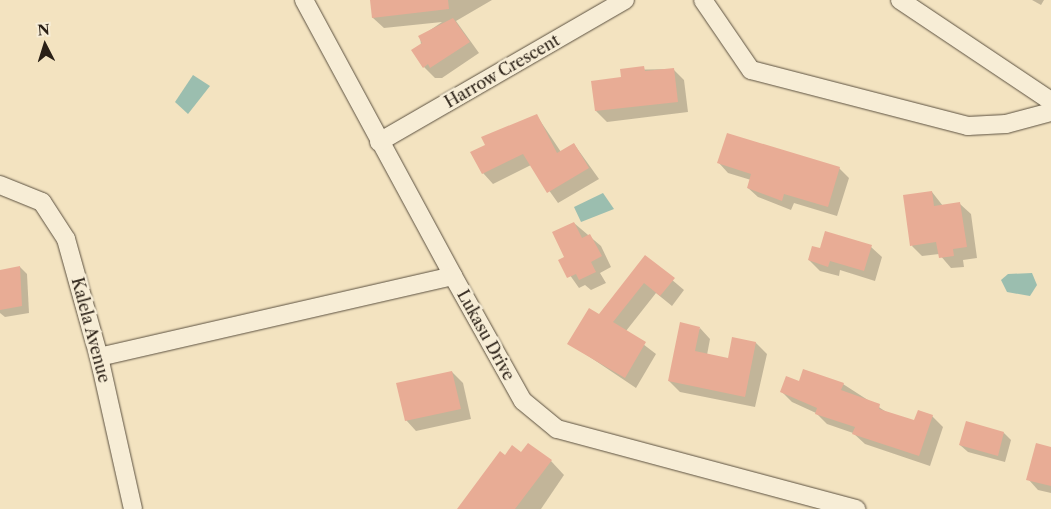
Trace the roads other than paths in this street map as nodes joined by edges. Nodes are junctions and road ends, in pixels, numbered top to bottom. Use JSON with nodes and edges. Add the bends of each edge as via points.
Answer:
{"nodes":[{"id":1,"x":304,"y":0,"type":"edge"},
{"id":2,"x":625,"y":0,"type":"edge"},
{"id":3,"x":703,"y":0,"type":"edge"},
{"id":4,"x":900,"y":0,"type":"edge"},
{"id":5,"x":1051,"y":101,"type":"edge"},
{"id":6,"x":1051,"y":112,"type":"edge"},
{"id":7,"x":379,"y":142,"type":"junction"},
{"id":8,"x":0,"y":185,"type":"edge"},
{"id":9,"x":453,"y":276,"type":"junction"},
{"id":10,"x":99,"y":356,"type":"junction"},
{"id":11,"x":133,"y":509,"type":"edge"},
{"id":12,"x":856,"y":509,"type":"edge"}],
"edges":[{"from":1,"to":7,"type":"street"},
{"from":2,"to":7,"type":"street","name":"Harrow Crescent"},
{"from":3,"to":6,"type":"street","via":[[751,70],[968,126],[1006,124]]},
{"from":4,"to":5,"type":"street"},
{"from":7,"to":9,"type":"street"},
{"from":8,"to":10,"type":"street","name":"Kalela Avenue","via":[[42,202],[57,218]]},
{"from":9,"to":10,"type":"street","name":"Lukasu Drive"},
{"from":9,"to":12,"type":"street","name":"Lukasu Drive","via":[[523,401],[557,429]]},
{"from":10,"to":11,"type":"street","name":"Kalela Avenue"}]}
